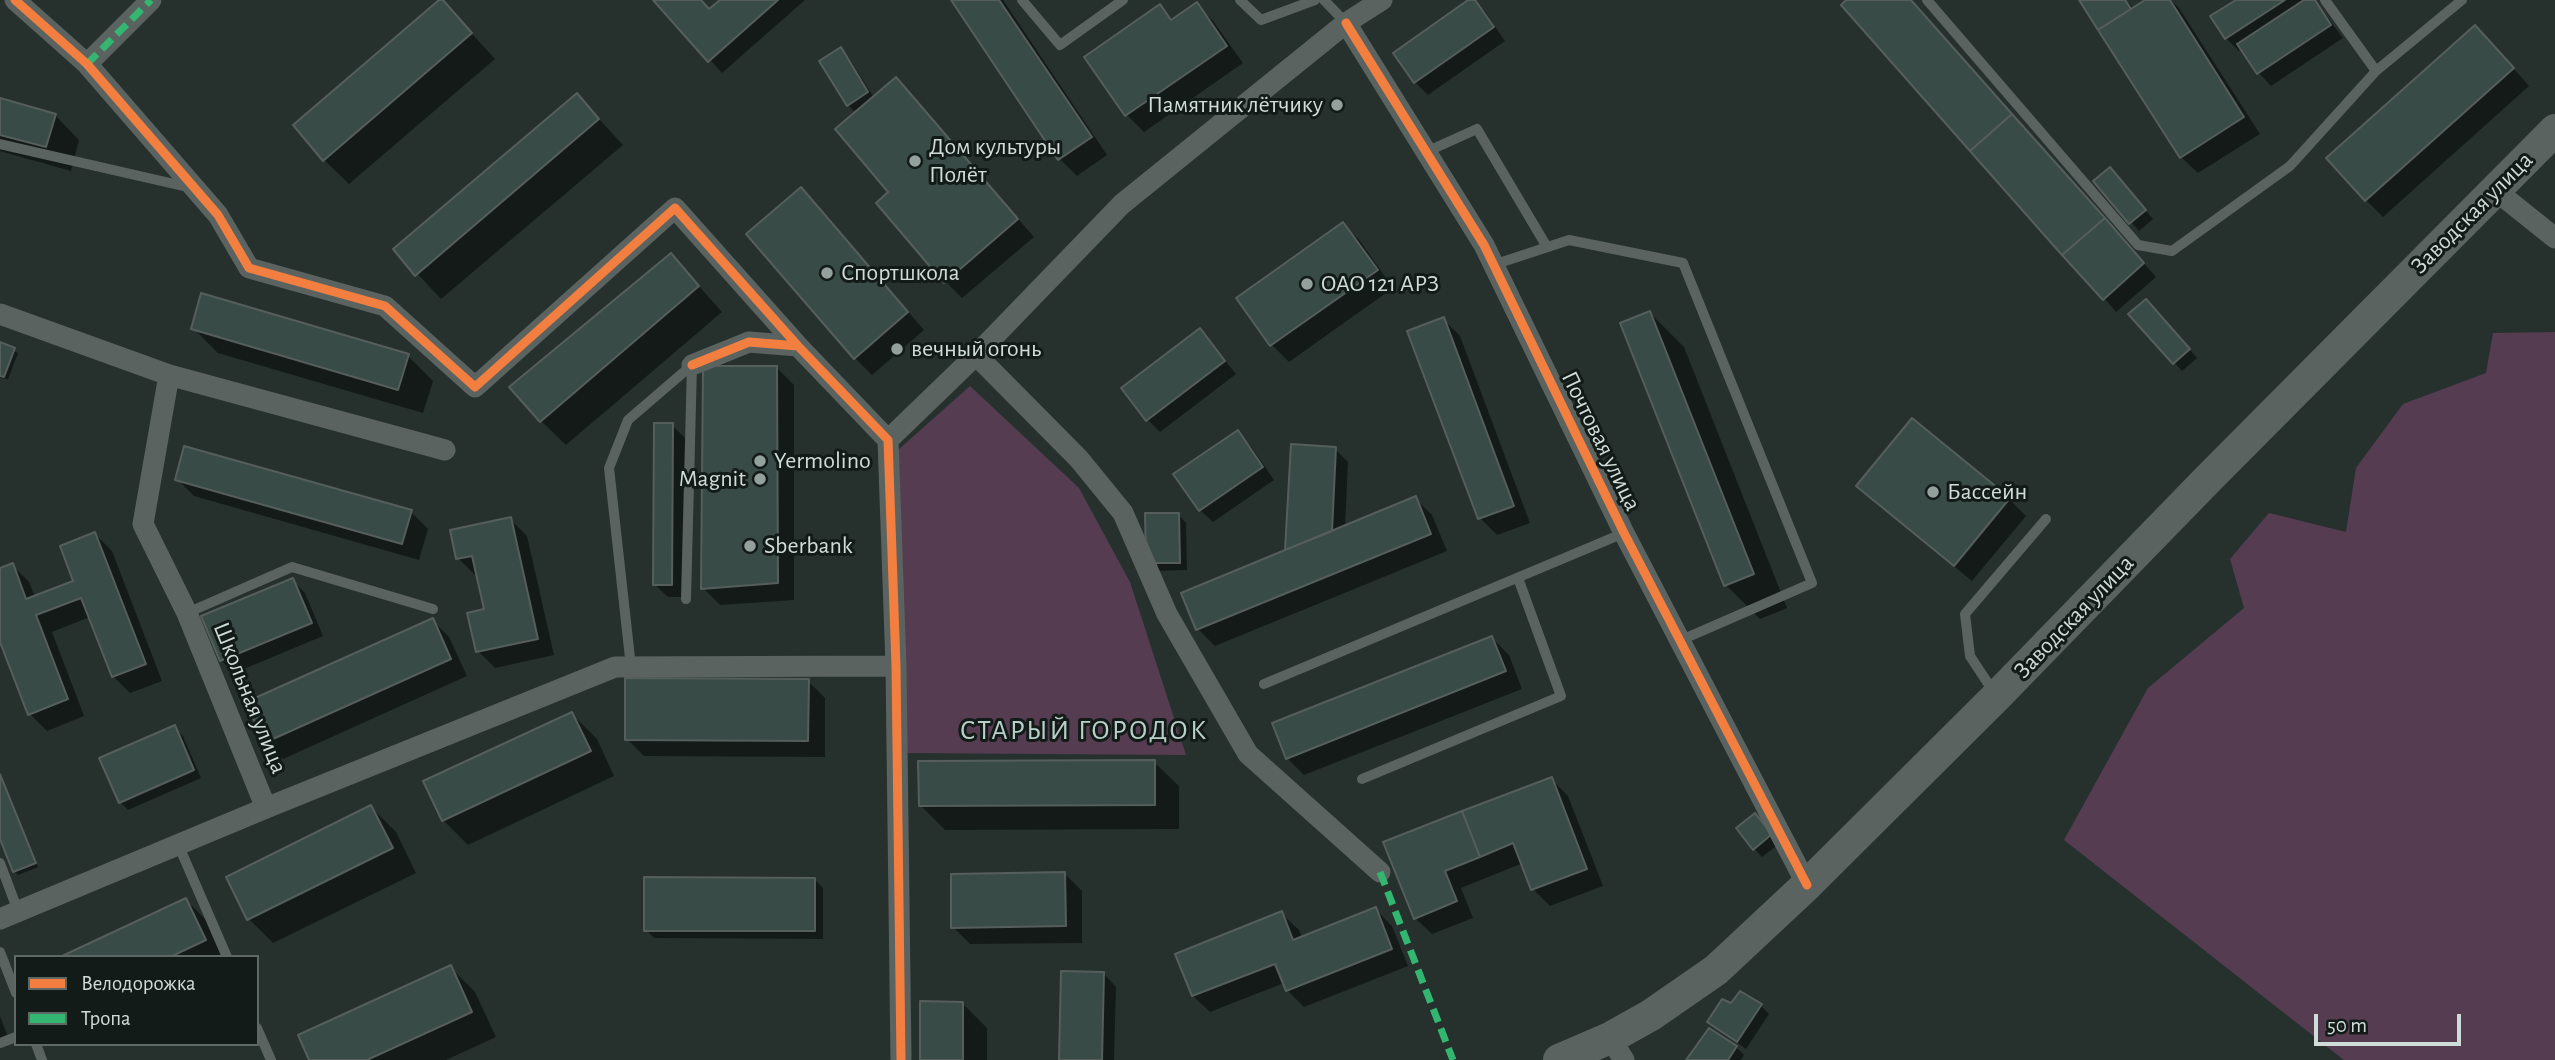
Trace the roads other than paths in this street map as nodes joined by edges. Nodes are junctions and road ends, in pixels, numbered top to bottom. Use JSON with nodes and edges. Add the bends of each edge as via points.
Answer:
{"nodes":[{"id":1,"x":15,"y":0,"type":"edge"},
{"id":2,"x":151,"y":0,"type":"edge"},
{"id":3,"x":1022,"y":0,"type":"edge"},
{"id":4,"x":1123,"y":0,"type":"edge"},
{"id":5,"x":1240,"y":0,"type":"edge"},
{"id":6,"x":1315,"y":0,"type":"edge"},
{"id":7,"x":1324,"y":0,"type":"edge"},
{"id":8,"x":1382,"y":0,"type":"edge"},
{"id":9,"x":1927,"y":0,"type":"edge"},
{"id":10,"x":2325,"y":0,"type":"edge"},
{"id":11,"x":2462,"y":0,"type":"edge"},
{"id":12,"x":1346,"y":23,"type":"junction"},
{"id":13,"x":87,"y":64,"type":"junction"},
{"id":14,"x":2376,"y":71,"type":"junction"},
{"id":15,"x":2555,"y":130,"type":"edge"},
{"id":16,"x":0,"y":144,"type":"edge"},
{"id":17,"x":1426,"y":152,"type":"junction"},
{"id":18,"x":195,"y":189,"type":"junction"},
{"id":19,"x":2495,"y":190,"type":"junction"},
{"id":20,"x":2555,"y":238,"type":"edge"},
{"id":21,"x":1547,"y":247,"type":"junction"},
{"id":22,"x":1493,"y":265,"type":"junction"},
{"id":23,"x":0,"y":314,"type":"edge"},
{"id":24,"x":798,"y":346,"type":"junction"},
{"id":25,"x":976,"y":355,"type":"junction"},
{"id":26,"x":692,"y":365,"type":"junction"},
{"id":27,"x":169,"y":375,"type":"junction"},
{"id":28,"x":888,"y":440,"type":"junction"},
{"id":29,"x":445,"y":450,"type":"dead end"},
{"id":30,"x":2046,"y":519,"type":"dead end"},
{"id":31,"x":1624,"y":533,"type":"junction"},
{"id":32,"x":1518,"y":578,"type":"junction"},
{"id":33,"x":685,"y":599,"type":"dead end"},
{"id":34,"x":433,"y":609,"type":"dead end"},
{"id":35,"x":187,"y":613,"type":"junction"},
{"id":36,"x":1679,"y":641,"type":"junction"},
{"id":37,"x":896,"y":666,"type":"junction"},
{"id":38,"x":631,"y":667,"type":"junction"},
{"id":39,"x":1264,"y":684,"type":"dead end"},
{"id":40,"x":1997,"y":696,"type":"junction"},
{"id":41,"x":1362,"y":779,"type":"dead end"},
{"id":42,"x":266,"y":807,"type":"junction"},
{"id":43,"x":178,"y":844,"type":"junction"},
{"id":44,"x":0,"y":863,"type":"edge"},
{"id":45,"x":1380,"y":872,"type":"dead end"},
{"id":46,"x":1807,"y":885,"type":"junction"},
{"id":47,"x":9,"y":915,"type":"edge"},
{"id":48,"x":0,"y":952,"type":"edge"},
{"id":49,"x":226,"y":955,"type":"edge"},
{"id":50,"x":14,"y":988,"type":"edge"},
{"id":51,"x":259,"y":1033,"type":"edge"},
{"id":52,"x":1617,"y":1049,"type":"edge"},
{"id":53,"x":271,"y":1060,"type":"edge"},
{"id":54,"x":901,"y":1060,"type":"edge"},
{"id":55,"x":1559,"y":1060,"type":"edge"}],
"edges":[{"from":1,"to":13,"type":"street"},
{"from":2,"to":13,"type":"street"},
{"from":3,"to":4,"type":"lane","via":[[1060,45]]},
{"from":5,"to":6,"type":"lane","via":[[1261,20]]},
{"from":7,"to":12,"type":"lane"},
{"from":8,"to":12,"type":"street"},
{"from":9,"to":14,"type":"lane","via":[[2138,245],[2172,251],[2290,166]]},
{"from":10,"to":14,"type":"lane"},
{"from":11,"to":14,"type":"lane"},
{"from":12,"to":17,"type":"street","name":"Почтовая улица"},
{"from":12,"to":25,"type":"street","via":[[1122,204]]},
{"from":13,"to":18,"type":"street"},
{"from":15,"to":19,"type":"main road","name":"Заводская улица"},
{"from":16,"to":18,"type":"lane"},
{"from":17,"to":21,"type":"lane","via":[[1477,129]]},
{"from":17,"to":22,"type":"street","name":"Почтовая улица"},
{"from":18,"to":24,"type":"street","via":[[218,215],[249,268],[385,306],[475,387],[675,208]]},
{"from":19,"to":20,"type":"street"},
{"from":19,"to":40,"type":"main road","name":"Заводская улица"},
{"from":21,"to":22,"type":"lane"},
{"from":21,"to":36,"type":"lane","via":[[1569,240],[1683,263],[1812,583]]},
{"from":22,"to":31,"type":"street","name":"Почтовая улица"},
{"from":23,"to":27,"type":"street"},
{"from":24,"to":26,"type":"street","via":[[749,342]]},
{"from":24,"to":28,"type":"street"},
{"from":25,"to":28,"type":"street"},
{"from":25,"to":45,"type":"street","via":[[1079,459],[1123,513],[1167,614],[1248,754]]},
{"from":26,"to":33,"type":"lane"},
{"from":26,"to":38,"type":"lane","via":[[628,420],[609,468]]},
{"from":27,"to":29,"type":"street"},
{"from":27,"to":35,"type":"street","name":"Школьная улица","via":[[143,524]]},
{"from":28,"to":37,"type":"street"},
{"from":30,"to":40,"type":"lane","via":[[1965,614],[1970,656]]},
{"from":31,"to":32,"type":"lane"},
{"from":31,"to":36,"type":"street","name":"Почтовая улица"},
{"from":32,"to":39,"type":"lane"},
{"from":32,"to":41,"type":"lane","via":[[1560,696]]},
{"from":34,"to":35,"type":"lane","via":[[292,567]]},
{"from":35,"to":42,"type":"street","name":"Школьная улица"},
{"from":36,"to":46,"type":"street","name":"Почтовая улица"},
{"from":37,"to":38,"type":"street"},
{"from":37,"to":54,"type":"street"},
{"from":38,"to":42,"type":"street","via":[[615,667]]},
{"from":40,"to":46,"type":"main road","name":"Заводская улица"},
{"from":42,"to":43,"type":"street","name":"Школьная улица"},
{"from":43,"to":47,"type":"street","name":"Школьная улица"},
{"from":43,"to":49,"type":"lane"},
{"from":44,"to":47,"type":"lane"},
{"from":46,"to":52,"type":"main road","name":"Заводская улица","via":[[1716,970],[1651,1015]]},
{"from":48,"to":50,"type":"lane"},
{"from":51,"to":53,"type":"lane"},
{"from":52,"to":55,"type":"main road","name":"Заводская улица"}]}
